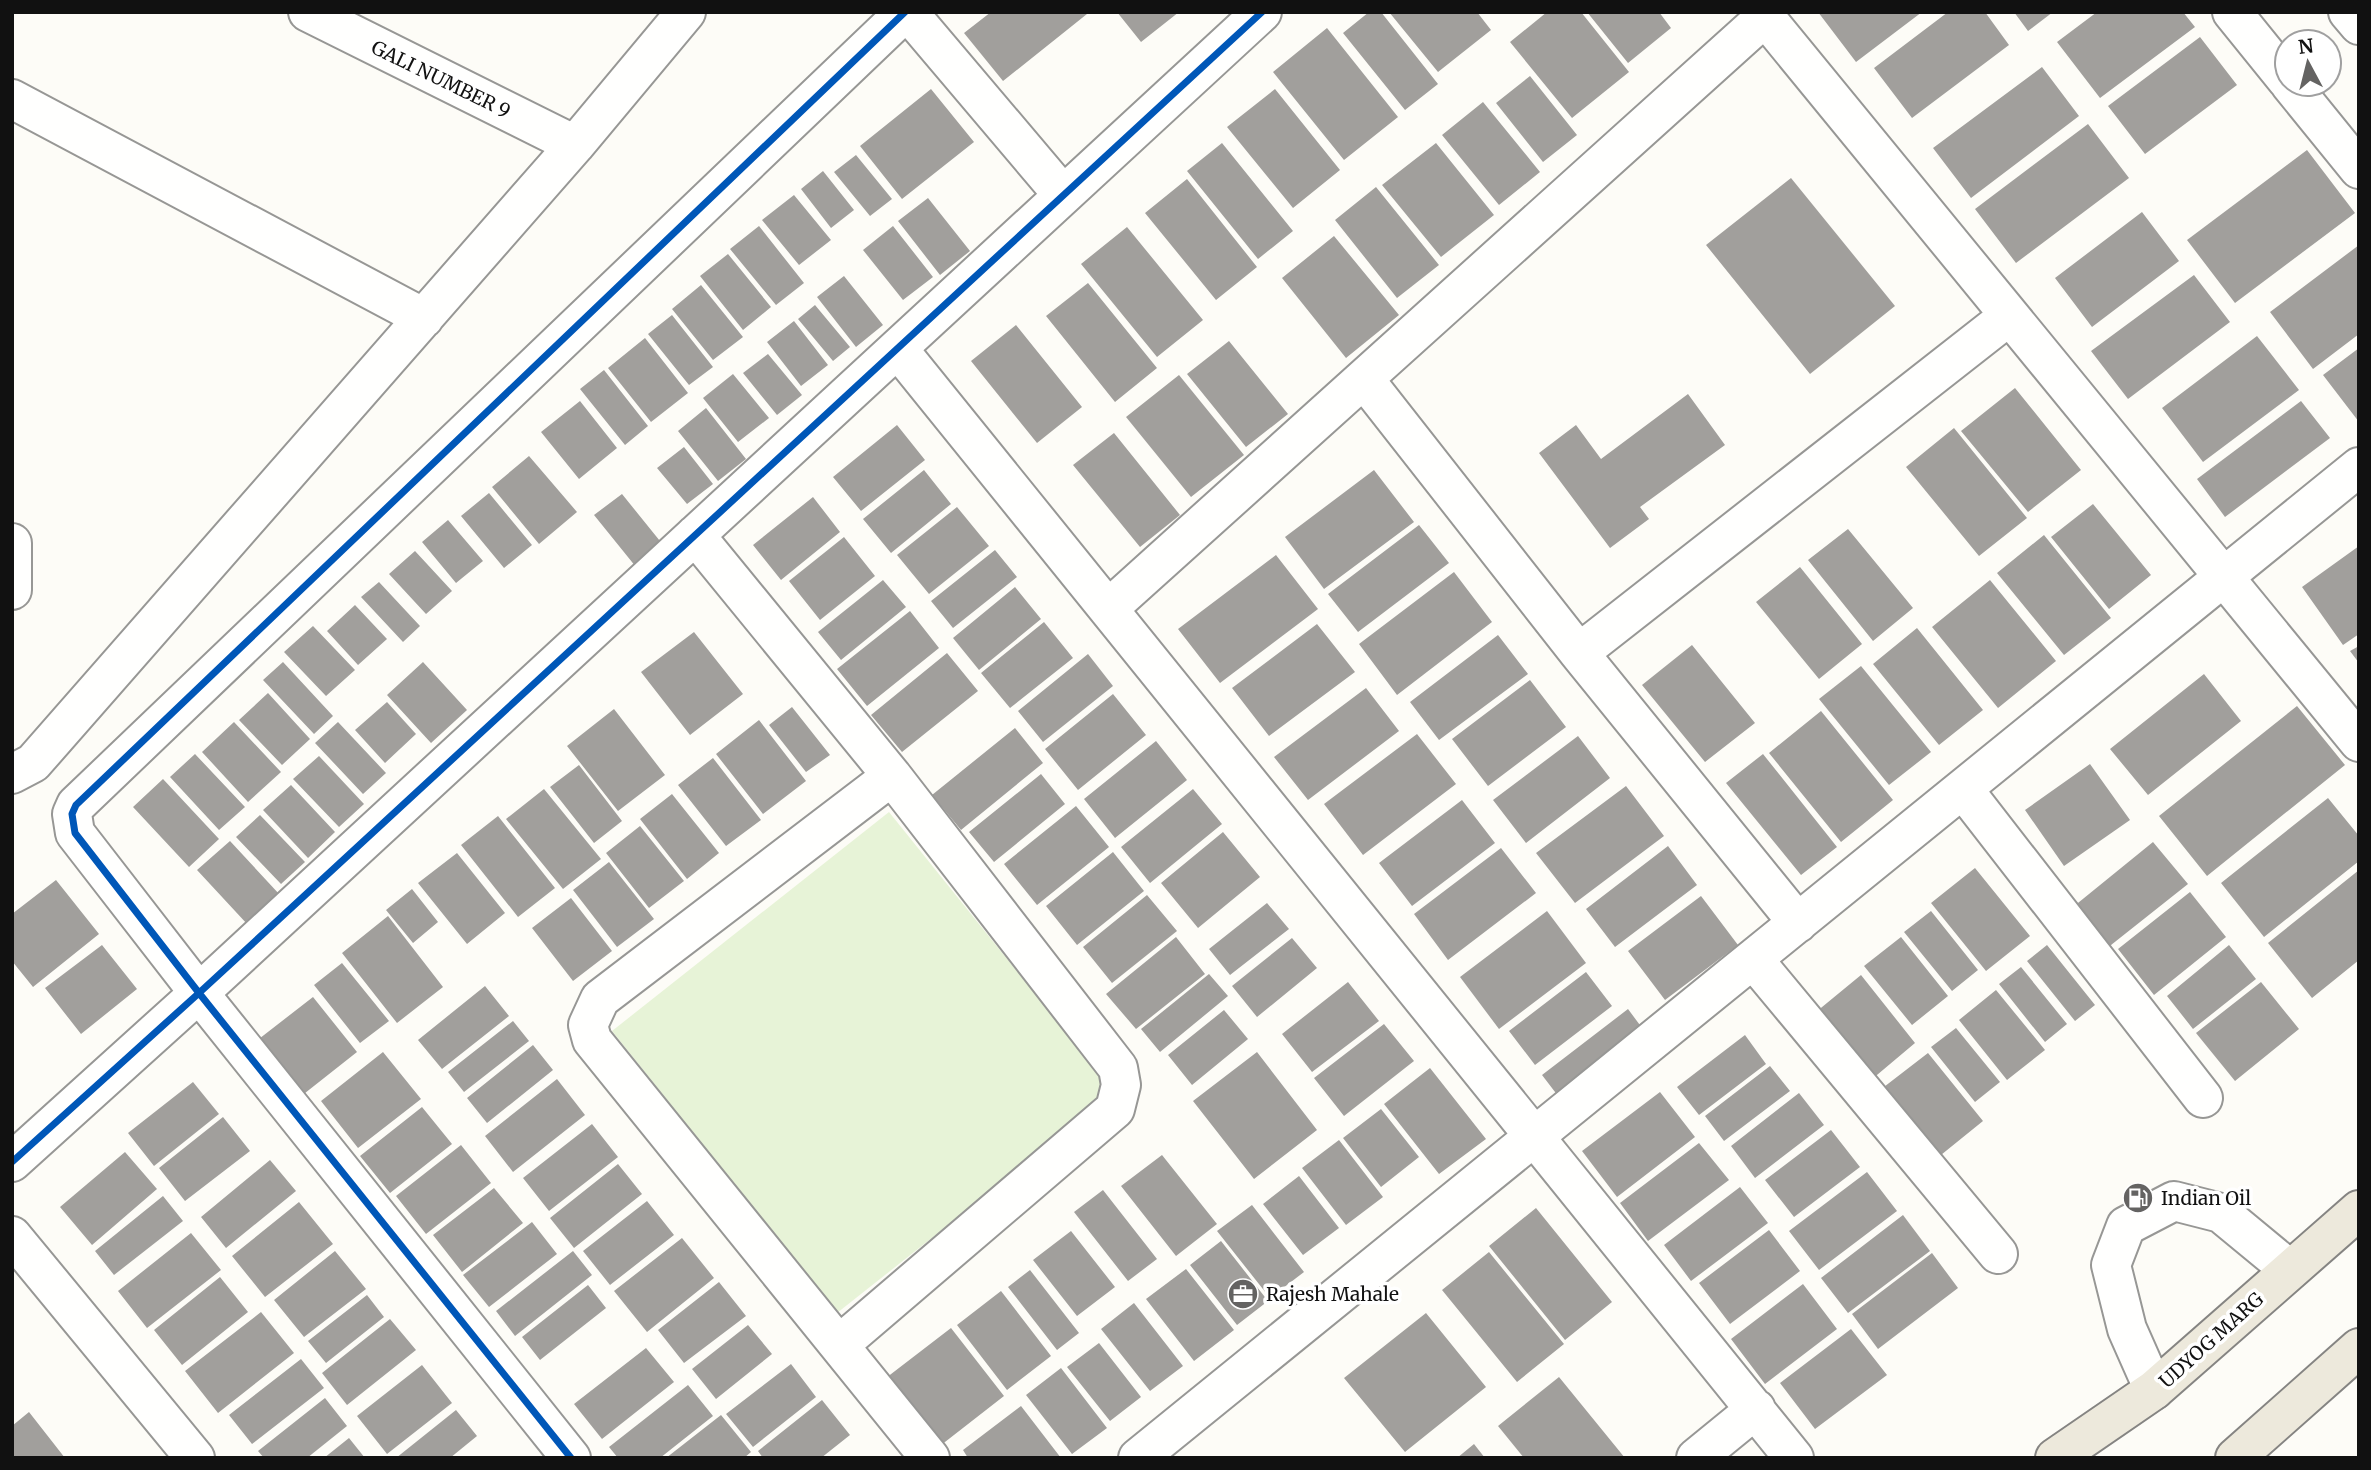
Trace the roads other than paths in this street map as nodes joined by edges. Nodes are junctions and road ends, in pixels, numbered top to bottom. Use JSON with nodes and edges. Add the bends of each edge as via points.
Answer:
{"nodes":[{"id":1,"x":307,"y":12,"type":"edge"},
{"id":2,"x":686,"y":12,"type":"edge"},
{"id":3,"x":906,"y":12,"type":"edge"},
{"id":4,"x":1262,"y":12,"type":"edge"},
{"id":5,"x":2232,"y":12,"type":"edge"},
{"id":6,"x":2348,"y":12,"type":"edge"},
{"id":7,"x":1763,"y":15,"type":"edge"},
{"id":8,"x":2359,"y":25,"type":"edge"},
{"id":9,"x":2273,"y":62,"type":"edge"},
{"id":10,"x":2302,"y":98,"type":"edge"},
{"id":11,"x":12,"y":99,"type":"edge"},
{"id":12,"x":575,"y":145,"type":"junction"},
{"id":13,"x":2359,"y":169,"type":"edge"},
{"id":14,"x":1063,"y":195,"type":"junction"},
{"id":15,"x":2009,"y":316,"type":"junction"},
{"id":16,"x":424,"y":318,"type":"junction"},
{"id":17,"x":898,"y":349,"type":"junction"},
{"id":18,"x":1364,"y":379,"type":"junction"},
{"id":19,"x":2359,"y":467,"type":"edge"},
{"id":20,"x":695,"y":535,"type":"junction"},
{"id":21,"x":12,"y":543,"type":"edge"},
{"id":22,"x":2224,"y":577,"type":"junction"},
{"id":23,"x":12,"y":590,"type":"edge"},
{"id":24,"x":1108,"y":609,"type":"junction"},
{"id":25,"x":1578,"y":653,"type":"junction"},
{"id":26,"x":2359,"y":743,"type":"edge"},
{"id":27,"x":12,"y":774,"type":"edge"},
{"id":28,"x":892,"y":776,"type":"junction"},
{"id":29,"x":1963,"y":789,"type":"junction"},
{"id":30,"x":1798,"y":923,"type":"junction"},
{"id":31,"x":1753,"y":959,"type":"junction"},
{"id":32,"x":199,"y":993,"type":"junction"},
{"id":33,"x":2203,"y":1098,"type":"dead end"},
{"id":34,"x":1535,"y":1135,"type":"junction"},
{"id":35,"x":12,"y":1162,"type":"edge"},
{"id":36,"x":2359,"y":1210,"type":"edge"},
{"id":37,"x":12,"y":1236,"type":"edge"},
{"id":38,"x":1998,"y":1254,"type":"dead end"},
{"id":39,"x":2290,"y":1270,"type":"junction"},
{"id":40,"x":839,"y":1345,"type":"junction"},
{"id":41,"x":2359,"y":1348,"type":"edge"},
{"id":42,"x":2154,"y":1390,"type":"junction"},
{"id":43,"x":1756,"y":1409,"type":"junction"},
{"id":44,"x":195,"y":1458,"type":"edge"},
{"id":45,"x":572,"y":1458,"type":"edge"},
{"id":46,"x":930,"y":1458,"type":"edge"},
{"id":47,"x":1138,"y":1458,"type":"edge"},
{"id":48,"x":1696,"y":1458,"type":"edge"},
{"id":49,"x":1794,"y":1458,"type":"edge"},
{"id":50,"x":2055,"y":1458,"type":"edge"},
{"id":51,"x":2235,"y":1458,"type":"edge"}],
"edges":[{"from":1,"to":12,"type":"street","name":"GALI NUMBER 9"},
{"from":2,"to":12,"type":"street"},
{"from":3,"to":14,"type":"street"},
{"from":3,"to":32,"type":"street","via":[[76,805],[72,814],[75,833]]},
{"from":4,"to":14,"type":"street"},
{"from":5,"to":9,"type":"street"},
{"from":6,"to":8,"type":"street"},
{"from":7,"to":15,"type":"street"},
{"from":7,"to":18,"type":"street"},
{"from":10,"to":13,"type":"street"},
{"from":11,"to":16,"type":"street"},
{"from":12,"to":16,"type":"street"},
{"from":14,"to":17,"type":"street"},
{"from":15,"to":22,"type":"street"},
{"from":15,"to":25,"type":"street"},
{"from":16,"to":27,"type":"street","via":[[33,763]]},
{"from":17,"to":20,"type":"street"},
{"from":17,"to":24,"type":"street"},
{"from":18,"to":24,"type":"street"},
{"from":18,"to":25,"type":"street"},
{"from":19,"to":22,"type":"street"},
{"from":20,"to":28,"type":"street"},
{"from":20,"to":32,"type":"street"},
{"from":21,"to":23,"type":"street"},
{"from":22,"to":26,"type":"street"},
{"from":22,"to":29,"type":"street"},
{"from":24,"to":34,"type":"street"},
{"from":25,"to":30,"type":"street"},
{"from":28,"to":40,"type":"street","via":[[1118,1068],[1121,1084],[1115,1110]]},
{"from":28,"to":40,"type":"street","via":[[600,999],[588,1025],[592,1040]]},
{"from":29,"to":30,"type":"street"},
{"from":29,"to":33,"type":"street"},
{"from":30,"to":31,"type":"street"},
{"from":31,"to":34,"type":"street"},
{"from":31,"to":38,"type":"street"},
{"from":32,"to":35,"type":"street"},
{"from":32,"to":45,"type":"street"},
{"from":34,"to":43,"type":"street"},
{"from":34,"to":47,"type":"street"},
{"from":36,"to":39,"type":"main road","name":"UDYOG MARG"},
{"from":37,"to":44,"type":"street"},
{"from":39,"to":42,"type":"main road","name":"UDYOG MARG"},
{"from":39,"to":42,"type":"street","via":[[2221,1213],[2210,1210],[2174,1201],[2126,1226],[2111,1265],[2127,1328]]},
{"from":40,"to":46,"type":"street"},
{"from":41,"to":51,"type":"main road"},
{"from":42,"to":50,"type":"main road","name":"UDYOG MARG"},
{"from":43,"to":48,"type":"street"},
{"from":43,"to":49,"type":"street"}]}
